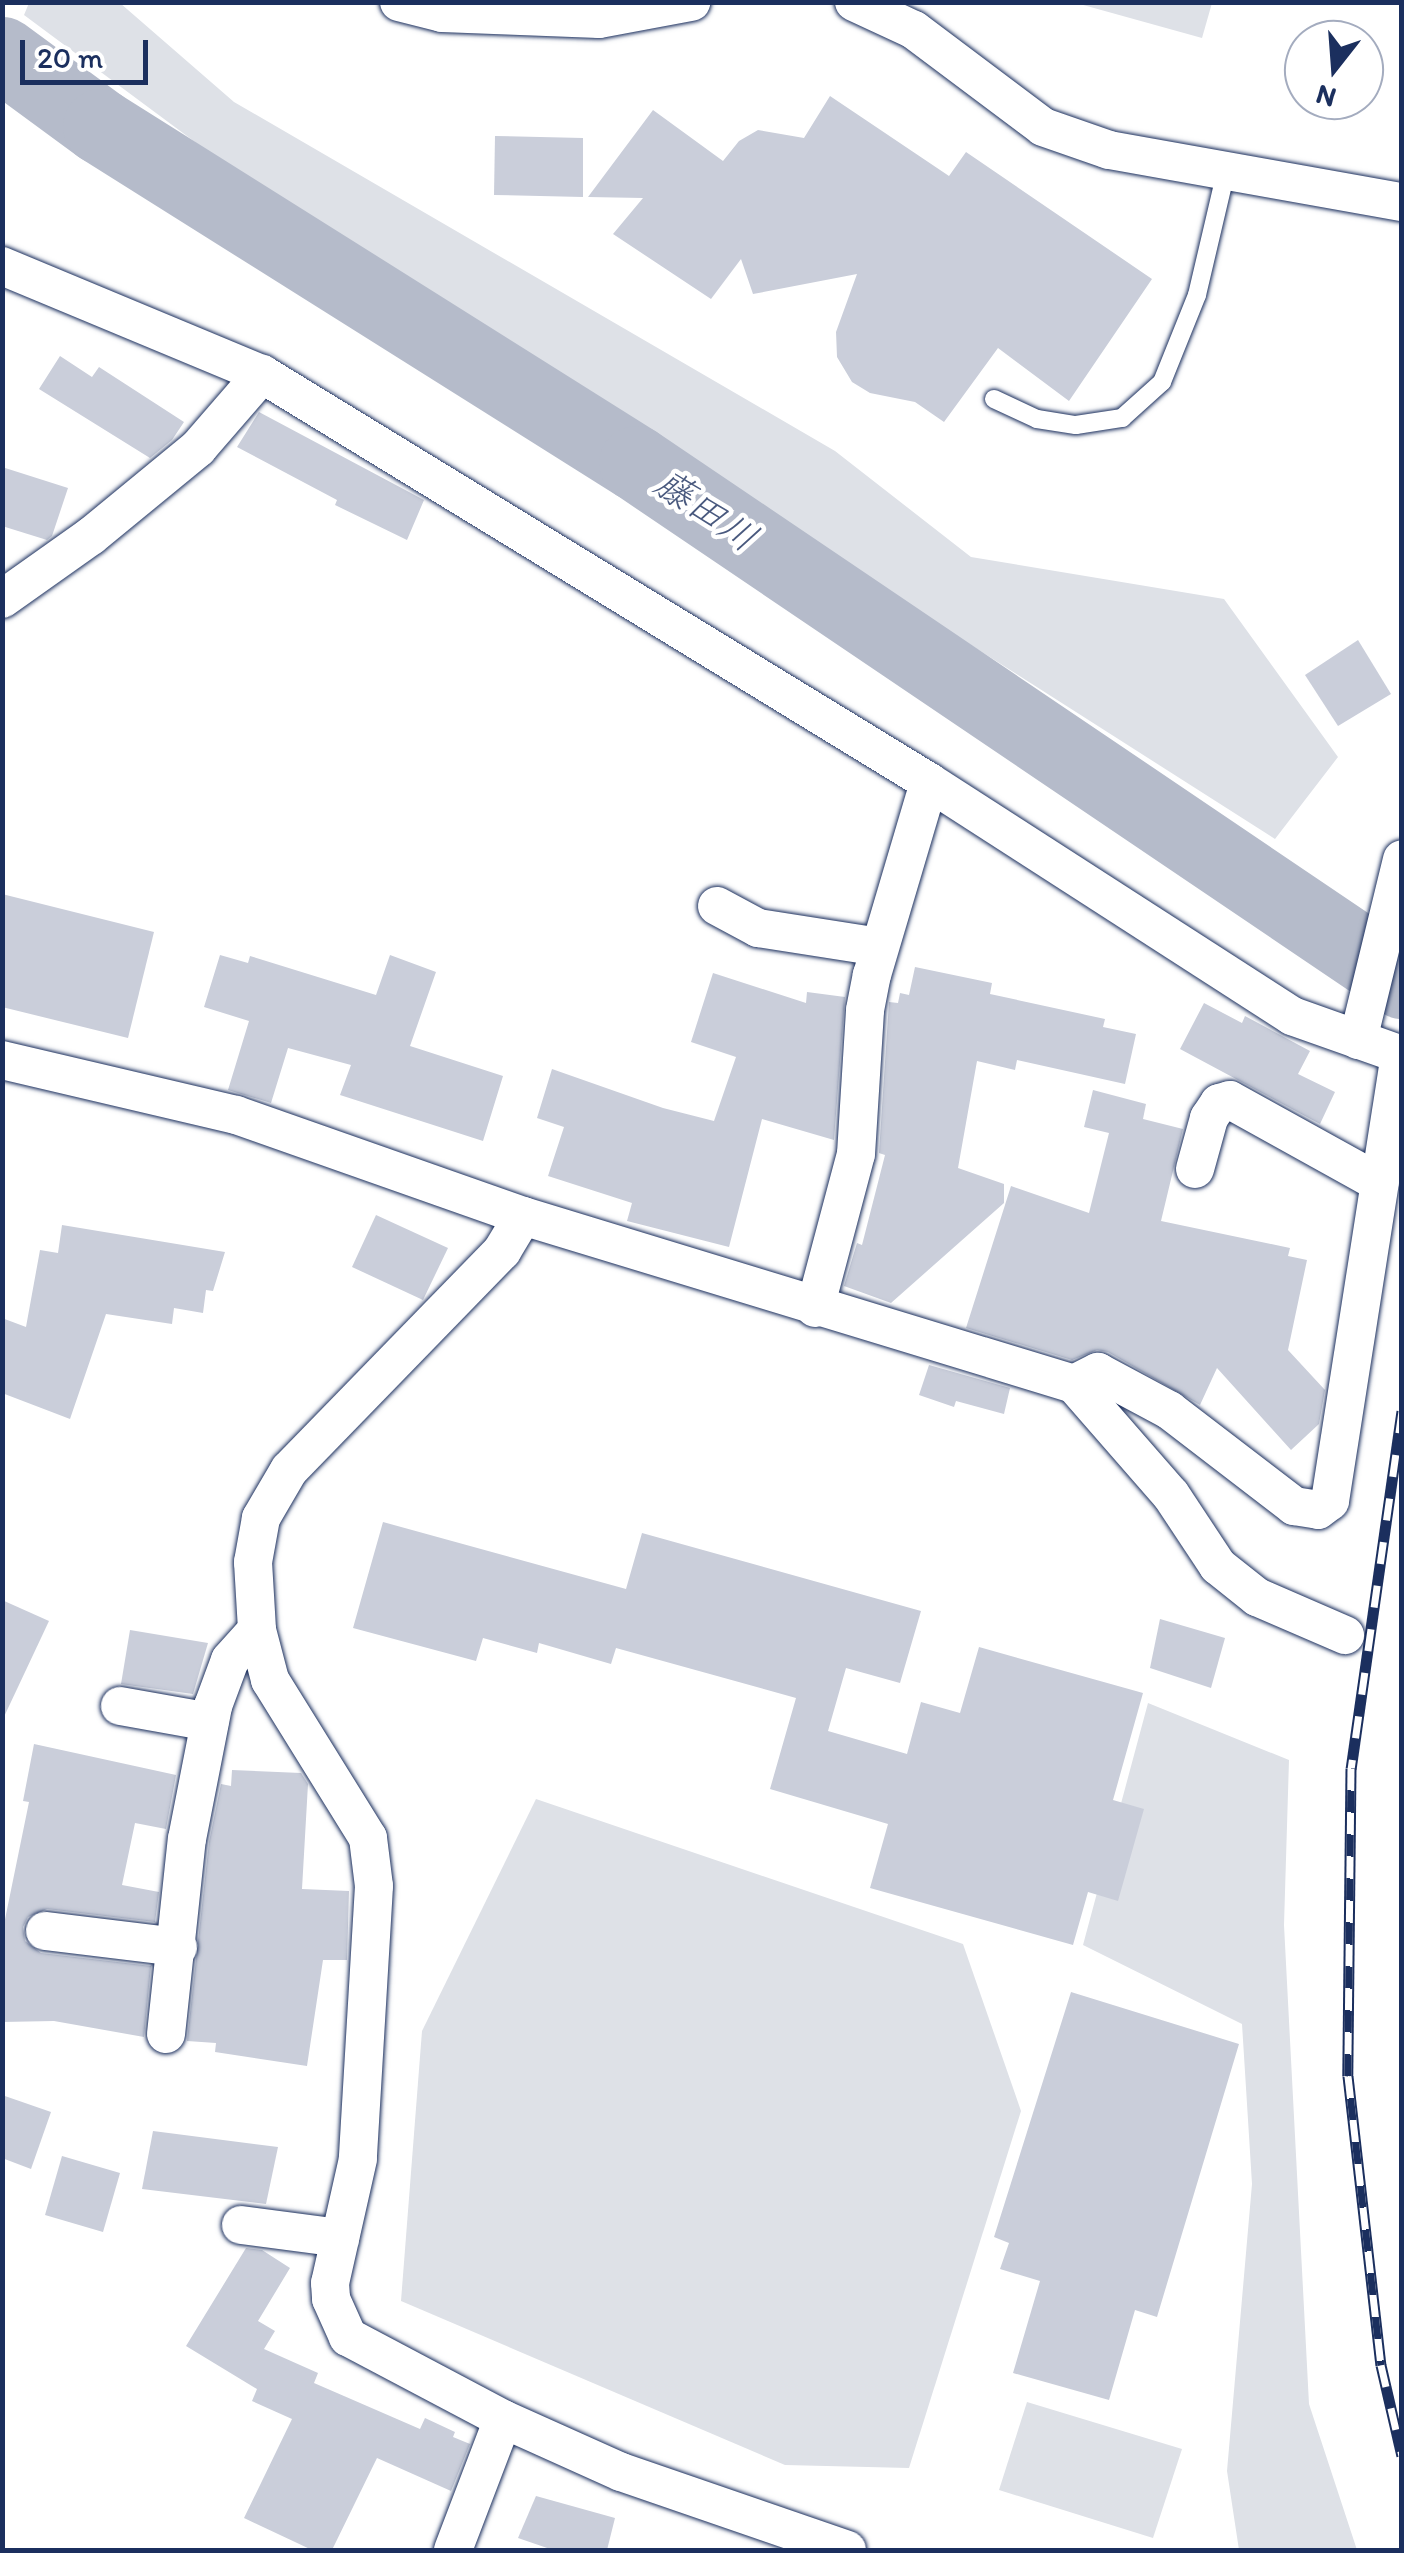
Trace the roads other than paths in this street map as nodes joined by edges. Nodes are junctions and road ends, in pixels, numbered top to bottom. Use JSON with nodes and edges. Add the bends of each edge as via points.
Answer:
{"nodes":[{"id":1,"x":399,"y":2,"type":"edge"},
{"id":2,"x":692,"y":2,"type":"edge"},
{"id":3,"x":854,"y":2,"type":"edge"},
{"id":4,"x":1226,"y":170,"type":"junction"},
{"id":5,"x":1402,"y":202,"type":"edge"},
{"id":6,"x":2,"y":266,"type":"edge"},
{"id":7,"x":262,"y":374,"type":"junction"},
{"id":8,"x":994,"y":399,"type":"dead end"},
{"id":9,"x":2,"y":599,"type":"edge"},
{"id":10,"x":929,"y":782,"type":"junction"},
{"id":11,"x":1402,"y":859,"type":"edge"},
{"id":12,"x":717,"y":906,"type":"dead end"},
{"id":13,"x":880,"y":947,"type":"junction"},
{"id":14,"x":1358,"y":1040,"type":"junction"},
{"id":15,"x":1400,"y":1055,"type":"edge"},
{"id":16,"x":2,"y":1060,"type":"edge"},
{"id":17,"x":1196,"y":1169,"type":"dead end"},
{"id":18,"x":1380,"y":1182,"type":"junction"},
{"id":19,"x":523,"y":1216,"type":"junction"},
{"id":20,"x":814,"y":1308,"type":"junction"},
{"id":21,"x":1074,"y":1384,"type":"junction"},
{"id":22,"x":256,"y":1630,"type":"junction"},
{"id":23,"x":1345,"y":1634,"type":"dead end"},
{"id":24,"x":120,"y":1706,"type":"dead end"},
{"id":25,"x":210,"y":1722,"type":"junction"},
{"id":26,"x":45,"y":1931,"type":"dead end"},
{"id":27,"x":178,"y":1946,"type":"junction"},
{"id":28,"x":166,"y":2034,"type":"dead end"},
{"id":29,"x":242,"y":2224,"type":"dead end"},
{"id":30,"x":340,"y":2238,"type":"junction"},
{"id":31,"x":503,"y":2420,"type":"junction"},
{"id":32,"x":453,"y":2550,"type":"edge"},
{"id":33,"x":847,"y":2550,"type":"edge"}],
"edges":[{"from":1,"to":2,"type":"street","via":[[442,13],[598,19]]},
{"from":3,"to":4,"type":"street","via":[[914,30],[1044,127],[1110,150]]},
{"from":4,"to":5,"type":"street"},
{"from":4,"to":8,"type":"lane","via":[[1196,295],[1162,382],[1122,418],[1076,425],[1037,418]]},
{"from":6,"to":7,"type":"street"},
{"from":7,"to":9,"type":"street","via":[[198,448]]},
{"from":7,"to":10,"type":"street"},
{"from":10,"to":13,"type":"street"},
{"from":10,"to":14,"type":"street","via":[[1292,1016]]},
{"from":11,"to":14,"type":"street"},
{"from":12,"to":13,"type":"street","via":[[758,928]]},
{"from":13,"to":20,"type":"street","via":[[865,1010],[856,1154]]},
{"from":14,"to":15,"type":"street"},
{"from":15,"to":18,"type":"street"},
{"from":16,"to":19,"type":"street","via":[[236,1115]]},
{"from":17,"to":18,"type":"street","via":[[1209,1118],[1219,1102],[1230,1100]]},
{"from":18,"to":21,"type":"street","via":[[1334,1488],[1318,1510],[1294,1506],[1169,1410],[1098,1372]]},
{"from":19,"to":20,"type":"street"},
{"from":19,"to":22,"type":"street","via":[[502,1251],[290,1470],[261,1518],[253,1562]]},
{"from":20,"to":21,"type":"street"},
{"from":21,"to":23,"type":"street","via":[[1172,1495],[1218,1566],[1257,1597]]},
{"from":22,"to":25,"type":"street","via":[[230,1660]]},
{"from":22,"to":30,"type":"street","via":[[270,1680],[368,1838],[374,1886],[358,2159]]},
{"from":24,"to":25,"type":"street"},
{"from":25,"to":27,"type":"street","via":[[187,1839]]},
{"from":26,"to":27,"type":"street"},
{"from":27,"to":28,"type":"street"},
{"from":29,"to":30,"type":"street"},
{"from":30,"to":31,"type":"street","via":[[331,2299],[348,2336]]},
{"from":31,"to":32,"type":"street"},
{"from":31,"to":33,"type":"street","via":[[622,2472]]}]}
